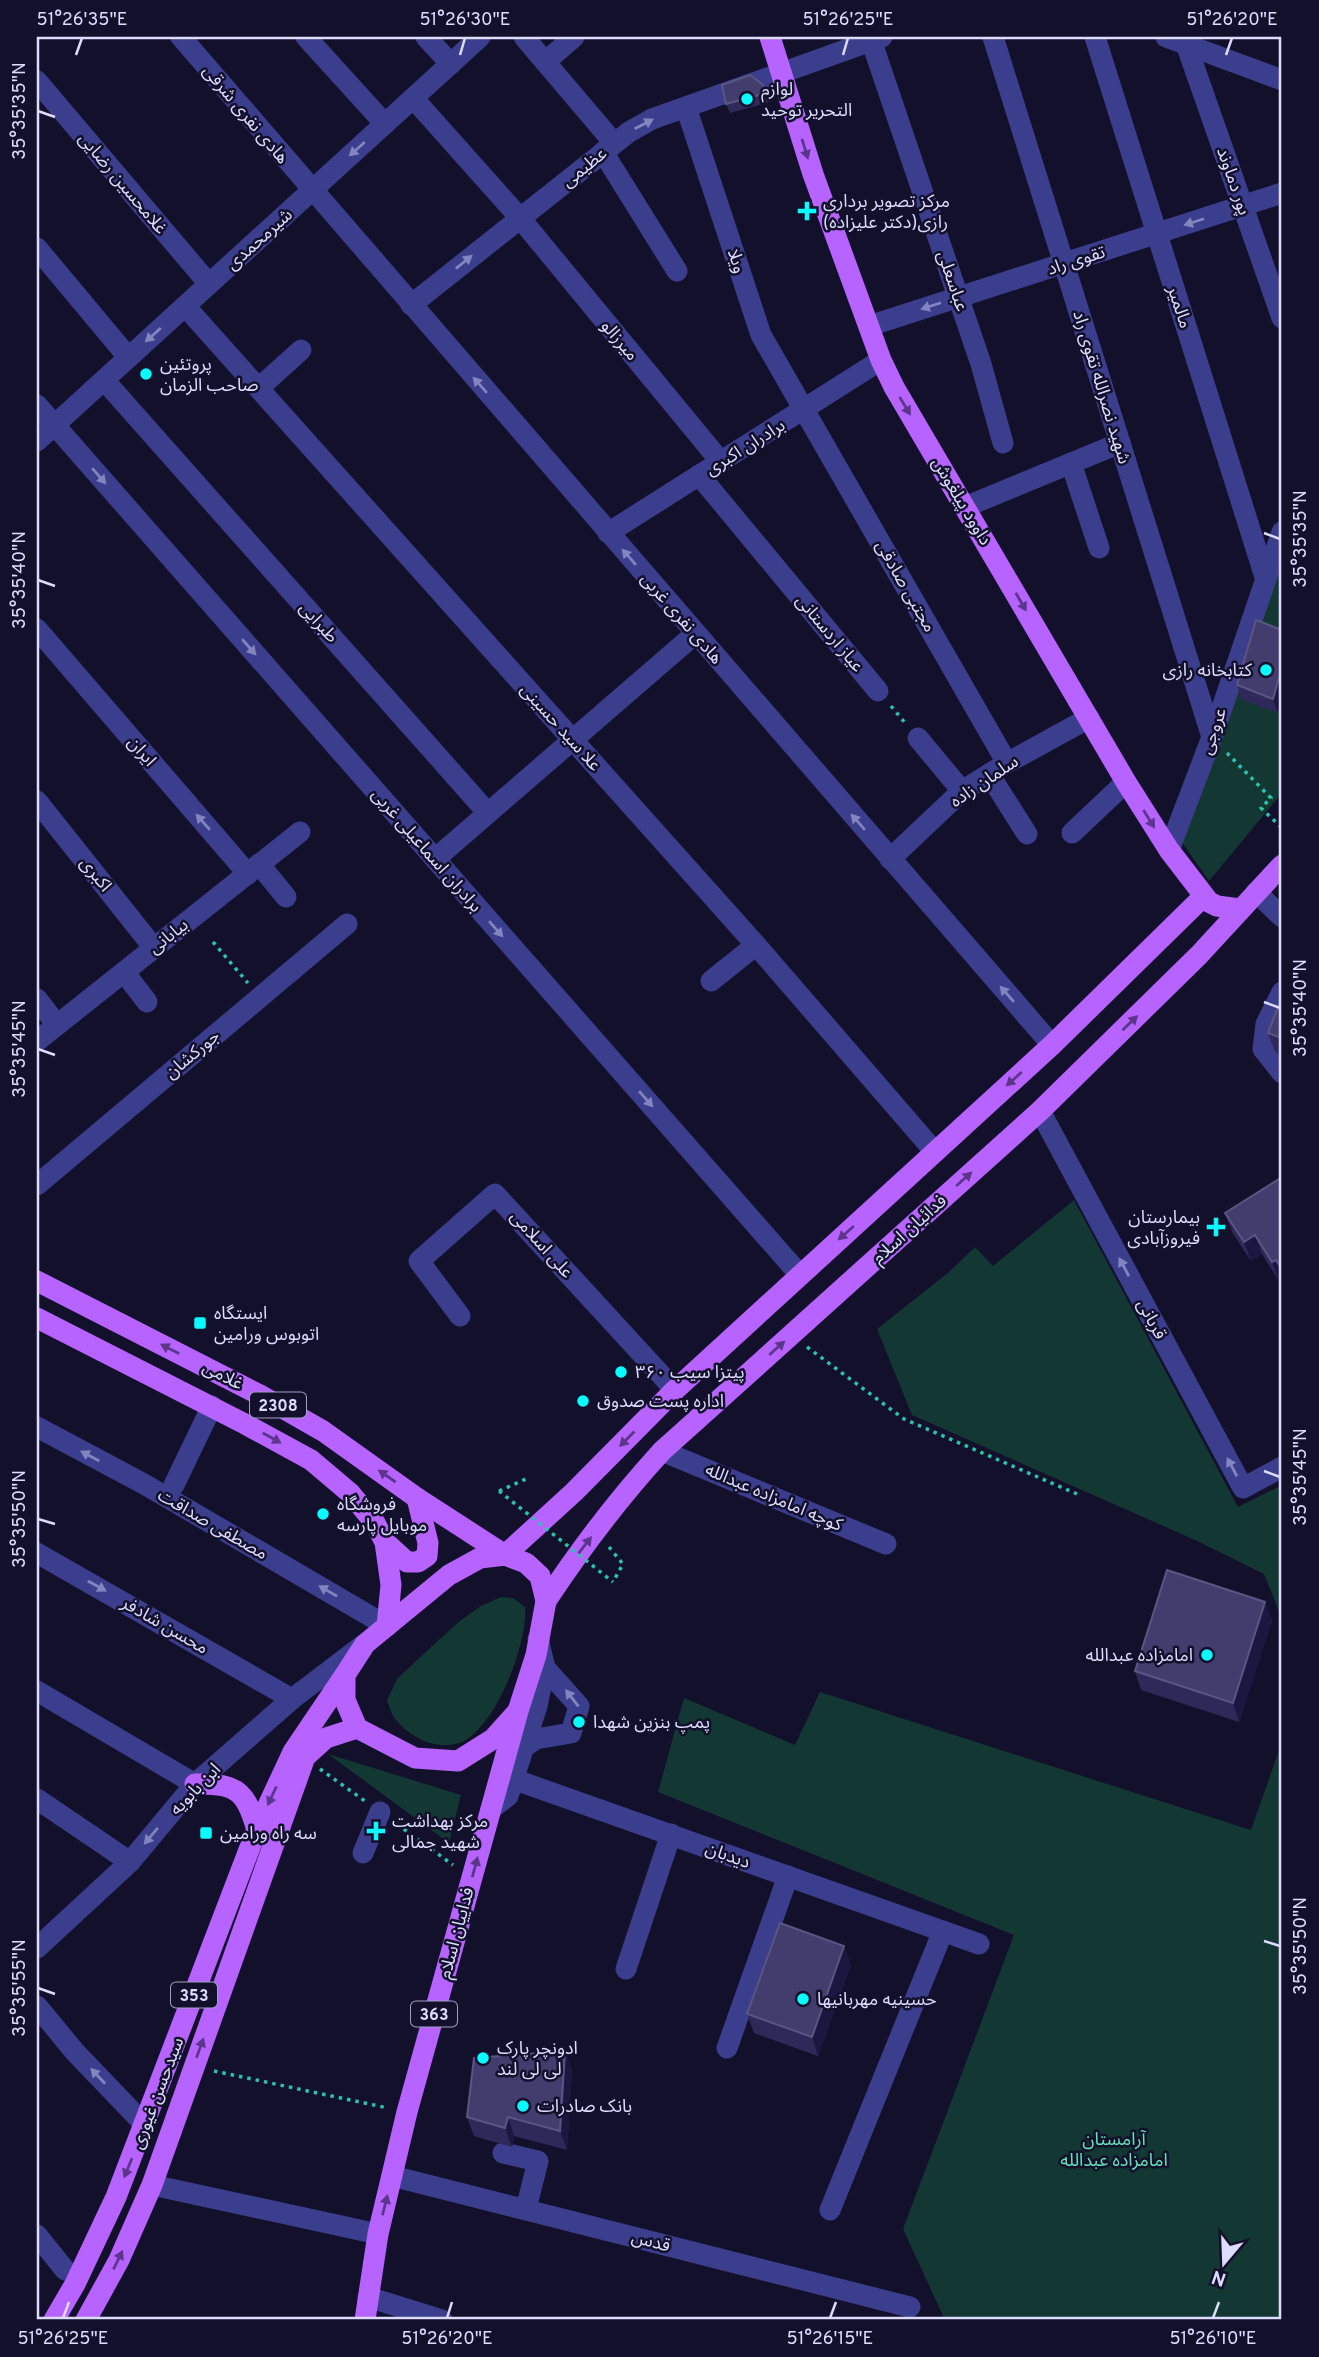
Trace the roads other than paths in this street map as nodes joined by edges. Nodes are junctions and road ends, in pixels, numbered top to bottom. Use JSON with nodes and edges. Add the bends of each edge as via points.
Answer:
{"nodes":[{"id":1,"x":181,"y":37,"type":"edge"},
{"id":2,"x":306,"y":37,"type":"edge"},
{"id":3,"x":426,"y":37,"type":"edge"},
{"id":4,"x":480,"y":37,"type":"edge"},
{"id":5,"x":524,"y":37,"type":"edge"},
{"id":6,"x":574,"y":37,"type":"edge"},
{"id":7,"x":770,"y":37,"type":"edge"},
{"id":8,"x":993,"y":37,"type":"edge"},
{"id":9,"x":1095,"y":37,"type":"edge"},
{"id":10,"x":877,"y":39,"type":"edge"},
{"id":11,"x":1176,"y":40,"type":"edge"},
{"id":12,"x":545,"y":62,"type":"junction"},
{"id":13,"x":450,"y":64,"type":"junction"},
{"id":14,"x":782,"y":72,"type":"junction"},
{"id":15,"x":1282,"y":80,"type":"edge"},
{"id":16,"x":37,"y":81,"type":"edge"},
{"id":17,"x":413,"y":98,"type":"junction"},
{"id":18,"x":686,"y":107,"type":"junction"},
{"id":19,"x":385,"y":124,"type":"junction"},
{"id":20,"x":608,"y":147,"type":"junction"},
{"id":21,"x":312,"y":191,"type":"junction"},
{"id":22,"x":1282,"y":194,"type":"edge"},
{"id":23,"x":1242,"y":206,"type":"junction"},
{"id":24,"x":520,"y":218,"type":"junction"},
{"id":25,"x":1157,"y":234,"type":"junction"},
{"id":26,"x":37,"y":248,"type":"edge"},
{"id":27,"x":1064,"y":264,"type":"junction"},
{"id":28,"x":677,"y":271,"type":"dead end"},
{"id":29,"x":208,"y":284,"type":"junction"},
{"id":30,"x":958,"y":297,"type":"junction"},
{"id":31,"x":411,"y":305,"type":"junction"},
{"id":32,"x":185,"y":306,"type":"junction"},
{"id":33,"x":1282,"y":318,"type":"edge"},
{"id":34,"x":869,"y":326,"type":"junction"},
{"id":35,"x":301,"y":350,"type":"dead end"},
{"id":36,"x":128,"y":358,"type":"junction"},
{"id":37,"x":881,"y":360,"type":"junction"},
{"id":38,"x":104,"y":380,"type":"junction"},
{"id":39,"x":259,"y":388,"type":"junction"},
{"id":40,"x":37,"y":405,"type":"edge"},
{"id":41,"x":804,"y":409,"type":"junction"},
{"id":42,"x":54,"y":425,"type":"junction"},
{"id":43,"x":37,"y":440,"type":"edge"},
{"id":44,"x":1003,"y":443,"type":"dead end"},
{"id":45,"x":1120,"y":443,"type":"junction"},
{"id":46,"x":721,"y":462,"type":"junction"},
{"id":47,"x":1071,"y":463,"type":"junction"},
{"id":48,"x":699,"y":475,"type":"junction"},
{"id":49,"x":965,"y":507,"type":"junction"},
{"id":50,"x":1282,"y":532,"type":"edge"},
{"id":51,"x":608,"y":533,"type":"junction"},
{"id":52,"x":1099,"y":548,"type":"dead end"},
{"id":53,"x":1265,"y":577,"type":"junction"},
{"id":54,"x":37,"y":629,"type":"edge"},
{"id":55,"x":695,"y":634,"type":"junction"},
{"id":56,"x":878,"y":691,"type":"road end"},
{"id":57,"x":1089,"y":718,"type":"junction"},
{"id":58,"x":1212,"y":737,"type":"junction"},
{"id":59,"x":918,"y":738,"type":"road end"},
{"id":60,"x":573,"y":740,"type":"junction"},
{"id":61,"x":1007,"y":763,"type":"junction"},
{"id":62,"x":989,"y":774,"type":"junction"},
{"id":63,"x":1126,"y":782,"type":"junction"},
{"id":64,"x":962,"y":791,"type":"junction"},
{"id":65,"x":37,"y":801,"type":"edge"},
{"id":66,"x":487,"y":812,"type":"junction"},
{"id":67,"x":300,"y":832,"type":"dead end"},
{"id":68,"x":1072,"y":833,"type":"dead end"},
{"id":69,"x":1027,"y":834,"type":"dead end"},
{"id":70,"x":1168,"y":850,"type":"junction"},
{"id":71,"x":435,"y":859,"type":"junction"},
{"id":72,"x":890,"y":859,"type":"junction"},
{"id":73,"x":1282,"y":865,"type":"edge"},
{"id":74,"x":254,"y":869,"type":"junction"},
{"id":75,"x":1256,"y":892,"type":"junction"},
{"id":76,"x":286,"y":897,"type":"dead end"},
{"id":77,"x":1203,"y":897,"type":"junction"},
{"id":78,"x":1240,"y":909,"type":"junction"},
{"id":79,"x":1282,"y":917,"type":"edge"},
{"id":80,"x":347,"y":924,"type":"dead end"},
{"id":81,"x":1169,"y":930,"type":"junction"},
{"id":82,"x":756,"y":945,"type":"junction"},
{"id":83,"x":154,"y":948,"type":"junction"},
{"id":84,"x":1199,"y":955,"type":"junction"},
{"id":85,"x":124,"y":972,"type":"junction"},
{"id":86,"x":711,"y":981,"type":"dead end"},
{"id":87,"x":1282,"y":992,"type":"edge"},
{"id":88,"x":37,"y":999,"type":"edge"},
{"id":89,"x":147,"y":1002,"type":"dead end"},
{"id":90,"x":57,"y":1025,"type":"junction"},
{"id":91,"x":37,"y":1041,"type":"edge"},
{"id":92,"x":1052,"y":1045,"type":"junction"},
{"id":93,"x":1282,"y":1073,"type":"edge"},
{"id":94,"x":1040,"y":1111,"type":"junction"},
{"id":95,"x":935,"y":1152,"type":"junction"},
{"id":96,"x":37,"y":1185,"type":"edge"},
{"id":97,"x":800,"y":1275,"type":"junction"},
{"id":98,"x":37,"y":1282,"type":"edge"},
{"id":99,"x":460,"y":1316,"type":"dead end"},
{"id":100,"x":37,"y":1318,"type":"edge"},
{"id":101,"x":675,"y":1390,"type":"junction"},
{"id":102,"x":212,"y":1406,"type":"junction"},
{"id":103,"x":37,"y":1427,"type":"edge"},
{"id":104,"x":662,"y":1451,"type":"junction"},
{"id":105,"x":1282,"y":1467,"type":"edge"},
{"id":106,"x":174,"y":1485,"type":"dead end"},
{"id":107,"x":418,"y":1498,"type":"junction"},
{"id":108,"x":386,"y":1542,"type":"junction"},
{"id":109,"x":886,"y":1544,"type":"dead end"},
{"id":110,"x":37,"y":1553,"type":"edge"},
{"id":111,"x":505,"y":1555,"type":"junction"},
{"id":112,"x":546,"y":1601,"type":"junction"},
{"id":113,"x":387,"y":1626,"type":"junction"},
{"id":114,"x":538,"y":1639,"type":"junction"},
{"id":115,"x":365,"y":1644,"type":"junction"},
{"id":116,"x":545,"y":1668,"type":"junction"},
{"id":117,"x":345,"y":1675,"type":"junction"},
{"id":118,"x":37,"y":1691,"type":"edge"},
{"id":119,"x":292,"y":1699,"type":"junction"},
{"id":120,"x":518,"y":1711,"type":"junction"},
{"id":121,"x":357,"y":1728,"type":"junction"},
{"id":122,"x":524,"y":1747,"type":"junction"},
{"id":123,"x":513,"y":1779,"type":"junction"},
{"id":124,"x":195,"y":1784,"type":"junction"},
{"id":125,"x":37,"y":1799,"type":"edge"},
{"id":126,"x":491,"y":1809,"type":"junction"},
{"id":127,"x":380,"y":1812,"type":"dead end"},
{"id":128,"x":257,"y":1829,"type":"junction"},
{"id":129,"x":671,"y":1834,"type":"junction"},
{"id":130,"x":363,"y":1853,"type":"dead end"},
{"id":131,"x":267,"y":1861,"type":"junction"},
{"id":132,"x":130,"y":1862,"type":"junction"},
{"id":133,"x":788,"y":1876,"type":"junction"},
{"id":134,"x":943,"y":1931,"type":"junction"},
{"id":135,"x":979,"y":1944,"type":"dead end"},
{"id":136,"x":37,"y":1948,"type":"edge"},
{"id":137,"x":626,"y":1969,"type":"dead end"},
{"id":138,"x":37,"y":2006,"type":"edge"},
{"id":139,"x":727,"y":2048,"type":"dead end"},
{"id":140,"x":145,"y":2125,"type":"junction"},
{"id":141,"x":503,"y":2153,"type":"dead end"},
{"id":142,"x":392,"y":2176,"type":"junction"},
{"id":143,"x":152,"y":2185,"type":"junction"},
{"id":144,"x":526,"y":2209,"type":"junction"},
{"id":145,"x":830,"y":2210,"type":"dead end"},
{"id":146,"x":378,"y":2234,"type":"junction"},
{"id":147,"x":37,"y":2235,"type":"edge"},
{"id":148,"x":65,"y":2270,"type":"dead end"},
{"id":149,"x":368,"y":2297,"type":"junction"},
{"id":150,"x":911,"y":2307,"type":"dead end"},
{"id":151,"x":54,"y":2320,"type":"edge"},
{"id":152,"x":86,"y":2320,"type":"edge"},
{"id":153,"x":365,"y":2320,"type":"edge"},
{"id":154,"x":442,"y":2320,"type":"edge"}],
"edges":[{"from":1,"to":21,"type":"street","name":"هادی نفری شرقی"},
{"from":2,"to":19,"type":"street"},
{"from":3,"to":13,"type":"street"},
{"from":4,"to":13,"type":"street","name":"شیرمحمدی"},
{"from":5,"to":12,"type":"street"},
{"from":6,"to":12,"type":"street"},
{"from":7,"to":14,"type":"main road","name":"داوود پیلغوش"},
{"from":8,"to":27,"type":"street","name":"شهید نصرالله تقوی راد"},
{"from":9,"to":25,"type":"street","name":"مالمیر"},
{"from":10,"to":14,"type":"street","name":"عظیمی"},
{"from":10,"to":30,"type":"street","name":"عباسعلی"},
{"from":11,"to":15,"type":"street"},
{"from":11,"to":23,"type":"street","name":"پور دماوند"},
{"from":12,"to":20,"type":"street"},
{"from":13,"to":17,"type":"street","name":"شیرمحمدی"},
{"from":14,"to":18,"type":"street","name":"عظیمی"},
{"from":14,"to":34,"type":"main road","name":"داوود پیلغوش","one_way":true,"via":[[813,174]]},
{"from":16,"to":29,"type":"street","name":"غلامحسین رضایی"},
{"from":17,"to":19,"type":"street","name":"شیرمحمدی"},
{"from":17,"to":24,"type":"street","name":"میرزالو"},
{"from":20,"to":18,"type":"street","name":"عظیمی","one_way":true,"via":[[652,120]]},
{"from":18,"to":41,"type":"street","name":"ویلا","via":[[761,335]]},
{"from":19,"to":21,"type":"street","name":"شیرمحمدی","one_way":true},
{"from":20,"to":24,"type":"street","name":"عظیمی"},
{"from":20,"to":28,"type":"street"},
{"from":21,"to":29,"type":"street","name":"شیرمحمدی"},
{"from":21,"to":31,"type":"street","name":"هادی نفری غربی"},
{"from":22,"to":23,"type":"street","name":"تقوی راد"},
{"from":23,"to":25,"type":"street","name":"تقوی راد","one_way":true},
{"from":23,"to":33,"type":"street","name":"پور دماوند"},
{"from":31,"to":24,"type":"street","name":"عظیمی","one_way":true},
{"from":24,"to":46,"type":"street","name":"میرزالو"},
{"from":25,"to":27,"type":"street","name":"تقوی راد"},
{"from":25,"to":53,"type":"street","name":"مالمیر"},
{"from":26,"to":36,"type":"street"},
{"from":27,"to":30,"type":"street","name":"تقوی راد"},
{"from":27,"to":45,"type":"street","name":"شهید نصرالله تقوی راد"},
{"from":29,"to":32,"type":"street","name":"شیرمحمدی"},
{"from":30,"to":34,"type":"street","name":"تقوی راد","one_way":true},
{"from":30,"to":44,"type":"street","name":"عباسعلی"},
{"from":51,"to":31,"type":"street","name":"هادی نفری غربی","one_way":true},
{"from":32,"to":36,"type":"street","name":"شیرمحمدی","one_way":true},
{"from":32,"to":39,"type":"street","name":"علا سید حسینی"},
{"from":34,"to":37,"type":"main road","name":"داوود پیلغوش"},
{"from":35,"to":39,"type":"street"},
{"from":36,"to":38,"type":"street","name":"شیرمحمدی"},
{"from":37,"to":41,"type":"street","name":"برادران اکبری"},
{"from":37,"to":49,"type":"main road","name":"داوود پیلغوش","one_way":true},
{"from":38,"to":42,"type":"street","name":"شیرمحمدی"},
{"from":38,"to":66,"type":"street","name":"طبرایی"},
{"from":39,"to":60,"type":"street","name":"علا سید حسینی"},
{"from":40,"to":42,"type":"street","name":"برادران اسماعیلی غربی"},
{"from":41,"to":46,"type":"street","name":"برادران اکبری"},
{"from":41,"to":61,"type":"street","name":"مجتبی صادقی"},
{"from":42,"to":43,"type":"street","name":"شیرمحمدی"},
{"from":42,"to":71,"type":"street","name":"برادران اسماعیلی غربی","one_way":true},
{"from":45,"to":47,"type":"street"},
{"from":45,"to":58,"type":"street","name":"شهید نصرالله تقوی راد"},
{"from":46,"to":48,"type":"street","name":"برادران اکبری"},
{"from":47,"to":49,"type":"street"},
{"from":47,"to":52,"type":"street"},
{"from":48,"to":51,"type":"street","name":"برادران اکبری"},
{"from":48,"to":56,"type":"street","name":"عیاز اردستانی"},
{"from":49,"to":57,"type":"main road","name":"داوود پیلغوش","one_way":true},
{"from":50,"to":53,"type":"street","name":"عروجی"},
{"from":55,"to":51,"type":"street","name":"هادی نفری غربی","one_way":true},
{"from":53,"to":58,"type":"street","name":"عروجی"},
{"from":74,"to":54,"type":"street","name":"ایران","one_way":true},
{"from":55,"to":60,"type":"street"},
{"from":72,"to":55,"type":"street","name":"هادی نفری غربی","one_way":true},
{"from":57,"to":61,"type":"street","name":"سلمان زاده"},
{"from":57,"to":63,"type":"main road","name":"داوود پیلغوش"},
{"from":58,"to":70,"type":"street","name":"عروجی"},
{"from":59,"to":64,"type":"street"},
{"from":60,"to":66,"type":"street"},
{"from":60,"to":82,"type":"street","name":"علا سید حسینی"},
{"from":61,"to":62,"type":"street","name":"سلمان زاده"},
{"from":62,"to":64,"type":"street","name":"سلمان زاده"},
{"from":62,"to":69,"type":"street"},
{"from":63,"to":68,"type":"street"},
{"from":63,"to":70,"type":"main road","name":"داوود پیلغوش","one_way":true},
{"from":64,"to":72,"type":"street","name":"سلمان زاده"},
{"from":65,"to":83,"type":"street","name":"اکبری"},
{"from":66,"to":71,"type":"street"},
{"from":67,"to":74,"type":"street","name":"بیابانی"},
{"from":70,"to":77,"type":"main road","name":"داوود پیلغوش"},
{"from":71,"to":97,"type":"street","name":"برادران اسماعیلی غربی","one_way":true},
{"from":92,"to":72,"type":"street","name":"هادی نفری غربی","one_way":true},
{"from":73,"to":75,"type":"main road","name":"فدائیان اسلام"},
{"from":74,"to":76,"type":"street","name":"ایران"},
{"from":74,"to":83,"type":"street","name":"بیابانی"},
{"from":75,"to":78,"type":"main road","name":"فدائیان اسلام"},
{"from":75,"to":79,"type":"street"},
{"from":77,"to":78,"type":"main road","via":[[1217,906]]},
{"from":77,"to":81,"type":"main road"},
{"from":78,"to":84,"type":"main road","name":"فدائیان اسلام"},
{"from":80,"to":96,"type":"street","name":"جورکشان"},
{"from":81,"to":84,"type":"main road","via":[[1192,934]]},
{"from":81,"to":92,"type":"main road"},
{"from":82,"to":86,"type":"street"},
{"from":82,"to":95,"type":"street","name":"علا سید حسینی"},
{"from":83,"to":85,"type":"street","name":"بیابانی"},
{"from":94,"to":84,"type":"main road","name":"فدائیان اسلام","one_way":true},
{"from":85,"to":89,"type":"street"},
{"from":85,"to":90,"type":"street","name":"بیابانی"},
{"from":87,"to":93,"type":"street","via":[[1266,1024],[1264,1049]]},
{"from":88,"to":90,"type":"street"},
{"from":90,"to":91,"type":"street","name":"بیابانی"},
{"from":92,"to":95,"type":"main road","one_way":true},
{"from":104,"to":94,"type":"main road","name":"فدائیان اسلام","one_way":true},
{"from":105,"to":94,"type":"street","name":"قربانی","one_way":true,"via":[[1243,1488]]},
{"from":95,"to":97,"type":"main road","one_way":true},
{"from":97,"to":101,"type":"main road"},
{"from":107,"to":98,"type":"main road","name":"غلامی","number":"2308","one_way":true,"via":[[323,1431],[269,1400]]},
{"from":99,"to":101,"type":"street","name":"علی اسلامی","via":[[419,1261],[495,1194]]},
{"from":100,"to":102,"type":"main road","name":"غلامی","number":"2308"},
{"from":101,"to":111,"type":"main road","one_way":true},
{"from":102,"to":106,"type":"street"},
{"from":102,"to":108,"type":"main road","name":"غلامی","number":"2308","one_way":true,"via":[[311,1460],[350,1493]]},
{"from":113,"to":103,"type":"street","name":"مصطفی صداقت","one_way":true},
{"from":104,"to":109,"type":"street","name":"کوچه امامزاده عبدالله"},
{"from":112,"to":104,"type":"main road","name":"فدائیان اسلام","one_way":true,"via":[[626,1490]]},
{"from":107,"to":108,"type":"main road","via":[[428,1543],[426,1556],[407,1562]]},
{"from":107,"to":111,"type":"main road","name":"غلامی","number":"2308"},
{"from":108,"to":113,"type":"main road","name":"غلامی","number":"2308","via":[[391,1585]]},
{"from":110,"to":119,"type":"street","name":"محسن شادفر","one_way":true},
{"from":111,"to":112,"type":"main road","via":[[526,1563],[540,1576]]},
{"from":111,"to":113,"type":"main road","via":[[480,1558],[449,1575]]},
{"from":112,"to":114,"type":"main road"},
{"from":113,"to":115,"type":"main road"},
{"from":114,"to":116,"type":"street"},
{"from":114,"to":120,"type":"main road"},
{"from":115,"to":117,"type":"main road"},
{"from":115,"to":119,"type":"street","name":"ابن بابویه"},
{"from":116,"to":122,"type":"street"},
{"from":122,"to":116,"type":"street","one_way":true,"via":[[537,1739],[571,1733],[579,1706]]},
{"from":117,"to":121,"type":"main road","via":[[345,1700]]},
{"from":117,"to":128,"type":"main road","name":"سیدحسن غیوری","number":"353","one_way":true,"via":[[293,1752]]},
{"from":118,"to":124,"type":"street"},
{"from":119,"to":124,"type":"street","name":"ابن بابویه"},
{"from":120,"to":121,"type":"main road","via":[[493,1739],[458,1761],[415,1758]]},
{"from":120,"to":126,"type":"main road","name":"فداییان اسلام","number":"363"},
{"from":121,"to":131,"type":"main road","name":"سیدحسن غیوری","number":"353","via":[[326,1738],[304,1758]]},
{"from":122,"to":123,"type":"street"},
{"from":123,"to":126,"type":"street","via":[[508,1796]]},
{"from":123,"to":129,"type":"street","name":"دیدبان"},
{"from":124,"to":128,"type":"main road","via":[[232,1788],[246,1798]]},
{"from":124,"to":132,"type":"street","name":"ابن بابویه","one_way":true},
{"from":125,"to":132,"type":"street"},
{"from":142,"to":126,"type":"main road","name":"فداییان اسلام","number":"363","one_way":true},
{"from":127,"to":130,"type":"street"},
{"from":128,"to":131,"type":"main road"},
{"from":128,"to":140,"type":"main road","name":"سیدحسن غیوری","number":"353"},
{"from":129,"to":133,"type":"street","name":"دیدبان"},
{"from":129,"to":137,"type":"street"},
{"from":143,"to":131,"type":"main road","name":"سیدحسن غیوری","number":"353","one_way":true},
{"from":132,"to":136,"type":"street","name":"ابن بابویه"},
{"from":133,"to":134,"type":"street","name":"دیدبان"},
{"from":133,"to":139,"type":"street"},
{"from":134,"to":135,"type":"street","name":"دیدبان"},
{"from":134,"to":145,"type":"street"},
{"from":140,"to":138,"type":"street","one_way":true},
{"from":140,"to":151,"type":"main road","name":"سیدحسن غیوری","number":"353","one_way":true,"via":[[107,2218]]},
{"from":141,"to":144,"type":"street","via":[[538,2161]]},
{"from":142,"to":144,"type":"street","name":"قدس"},
{"from":146,"to":142,"type":"main road","name":"فداییان اسلام","number":"363","one_way":true},
{"from":143,"to":146,"type":"street"},
{"from":152,"to":143,"type":"main road","name":"سیدحسن غیوری","number":"353","one_way":true},
{"from":144,"to":150,"type":"street","name":"قدس"},
{"from":146,"to":149,"type":"main road","name":"فداییان اسلام","number":"363"},
{"from":147,"to":148,"type":"street"},
{"from":149,"to":153,"type":"main road","name":"فداییان اسلام","number":"363"},
{"from":149,"to":154,"type":"street"}]}
